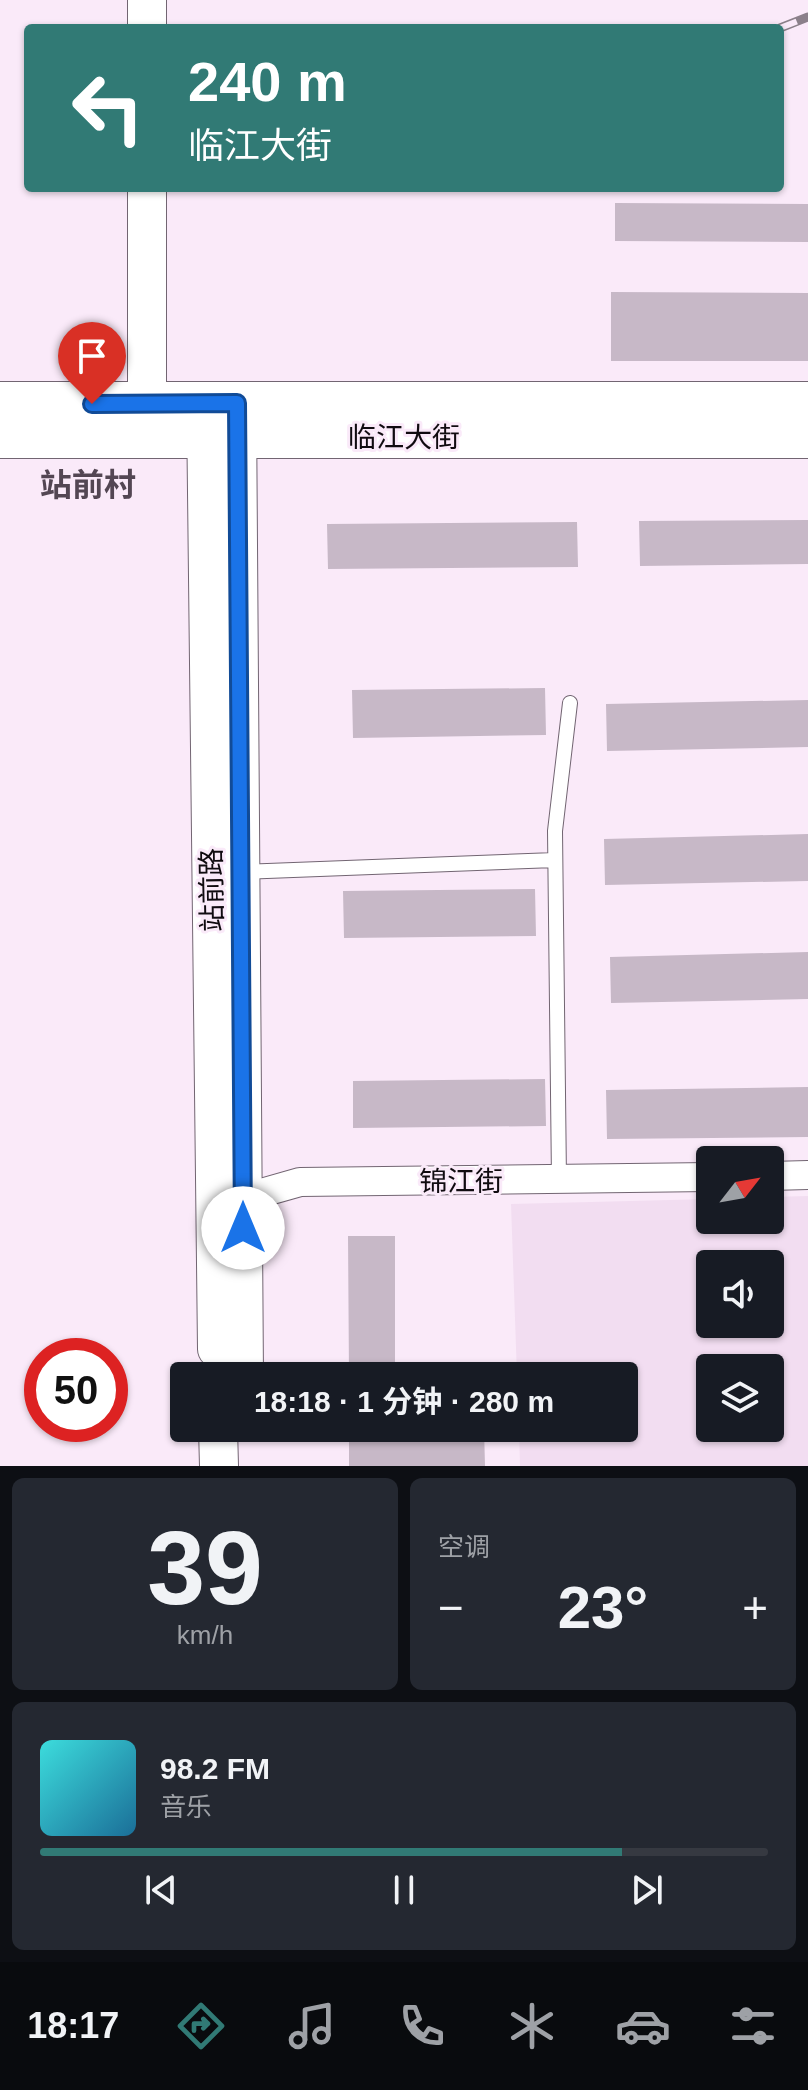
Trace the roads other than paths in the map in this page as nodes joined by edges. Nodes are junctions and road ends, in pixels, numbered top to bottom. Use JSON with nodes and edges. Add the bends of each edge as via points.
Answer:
{"nodes":[{"id":1,"x":123,"y":0,"type":"edge"},
{"id":2,"x":147,"y":0,"type":"edge"},
{"id":3,"x":123,"y":24,"type":"edge"},
{"id":4,"x":147,"y":24,"type":"edge"},
{"id":5,"x":122,"y":192,"type":"edge"},
{"id":6,"x":147,"y":192,"type":"edge"},
{"id":7,"x":0,"y":404,"type":"edge"},
{"id":8,"x":808,"y":404,"type":"edge"},
{"id":9,"x":135,"y":420,"type":"junction"},
{"id":10,"x":221,"y":420,"type":"junction"},
{"id":11,"x":0,"y":436,"type":"edge"},
{"id":12,"x":808,"y":436,"type":"edge"},
{"id":13,"x":570,"y":703,"type":"dead end"},
{"id":14,"x":555,"y":860,"type":"junction"},
{"id":15,"x":240,"y":872,"type":"junction"},
{"id":16,"x":808,"y":1175,"type":"edge"},
{"id":17,"x":784,"y":1176,"type":"edge"},
{"id":18,"x":696,"y":1177,"type":"edge"},
{"id":19,"x":559,"y":1180,"type":"junction"},
{"id":20,"x":229,"y":1202,"type":"junction"},
{"id":21,"x":219,"y":1362,"type":"edge"},
{"id":22,"x":243,"y":1362,"type":"edge"},
{"id":23,"x":218,"y":1442,"type":"edge"},
{"id":24,"x":244,"y":1442,"type":"edge"},
{"id":25,"x":219,"y":1466,"type":"edge"},
{"id":26,"x":244,"y":1466,"type":"edge"}],
"edges":[{"from":1,"to":3,"type":"main road"},
{"from":2,"to":4,"type":"main road"},
{"from":5,"to":9,"type":"main road"},
{"from":6,"to":9,"type":"main road"},
{"from":7,"to":9,"type":"main road","name":"临江大街"},
{"from":8,"to":10,"type":"main road","name":"临江大街"},
{"from":9,"to":10,"type":"main road","name":"临江大街"},
{"from":9,"to":11,"type":"main road","name":"临江大街"},
{"from":10,"to":12,"type":"main road","name":"临江大街"},
{"from":10,"to":15,"type":"main road","name":"站前路"},
{"from":10,"to":20,"type":"main road","name":"站前路"},
{"from":13,"to":14,"type":"lane"},
{"from":14,"to":15,"type":"lane"},
{"from":14,"to":19,"type":"lane"},
{"from":15,"to":20,"type":"main road","name":"站前路"},
{"from":16,"to":17,"type":"street"},
{"from":18,"to":19,"type":"street","name":"锦江街"},
{"from":19,"to":20,"type":"street","name":"锦江街","via":[[300,1182]]},
{"from":20,"to":21,"type":"main road","name":"站前路"},
{"from":20,"to":22,"type":"main road","name":"站前路"},
{"from":23,"to":25,"type":"main road"},
{"from":24,"to":26,"type":"main road"}]}
